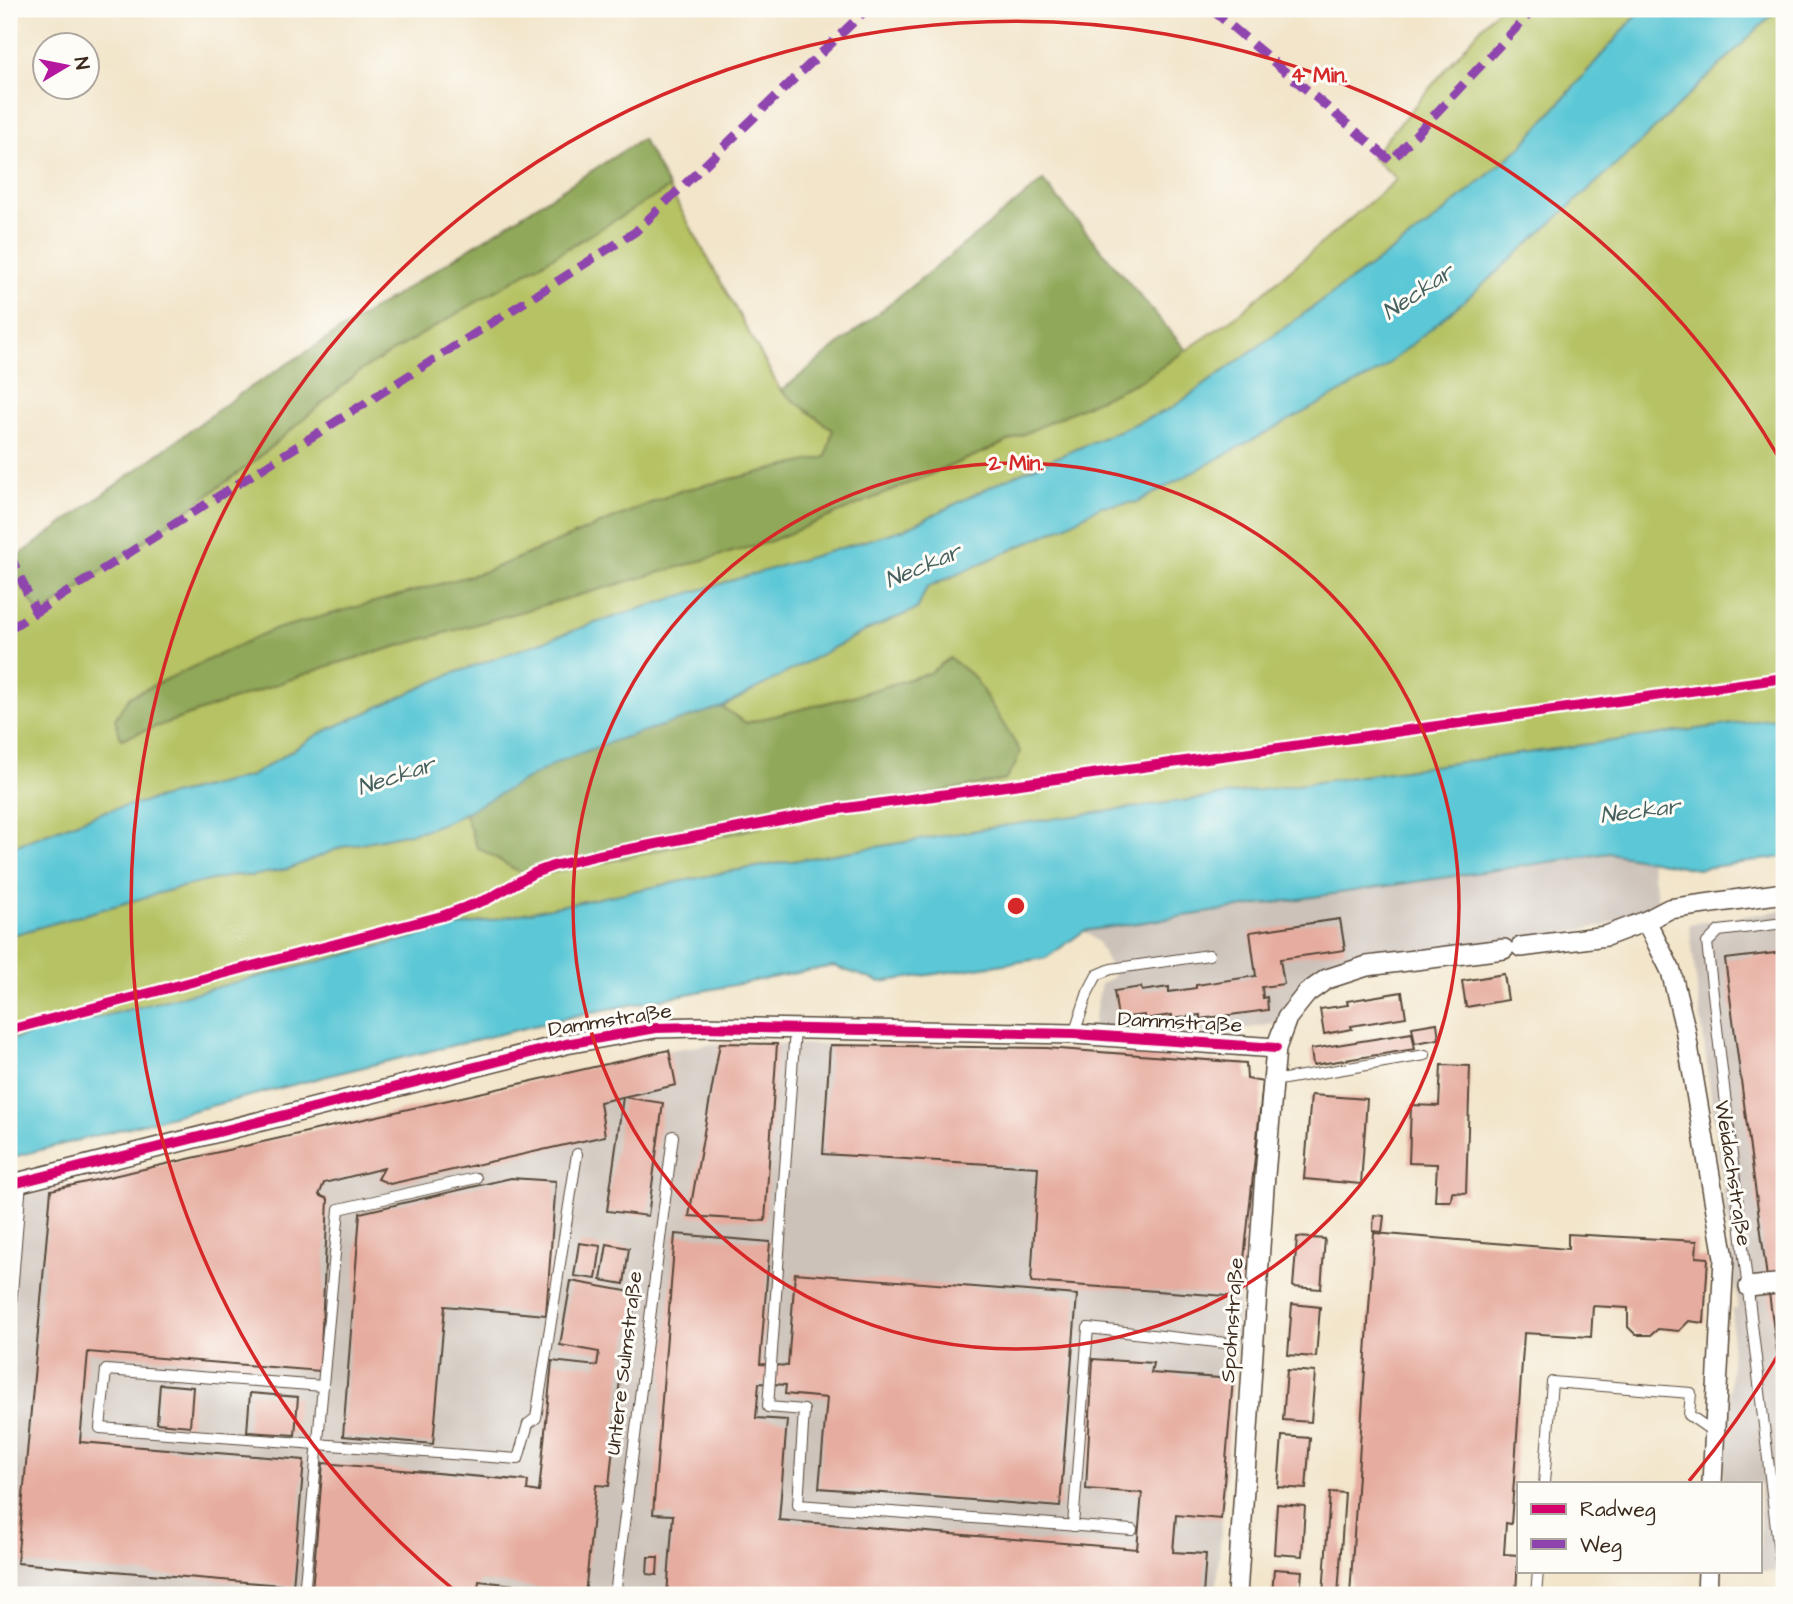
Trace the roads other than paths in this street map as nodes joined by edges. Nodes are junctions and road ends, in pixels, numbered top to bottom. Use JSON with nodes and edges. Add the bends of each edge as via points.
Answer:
{"nodes":[{"id":1,"x":1784,"y":893,"type":"edge"},
{"id":2,"x":1646,"y":921,"type":"junction"},
{"id":3,"x":1784,"y":923,"type":"edge"},
{"id":4,"x":1209,"y":955,"type":"dead end"},
{"id":5,"x":795,"y":1029,"type":"junction"},
{"id":6,"x":1074,"y":1034,"type":"junction"},
{"id":7,"x":1276,"y":1048,"type":"junction"},
{"id":8,"x":1425,"y":1055,"type":"dead end"},
{"id":9,"x":1273,"y":1081,"type":"junction"},
{"id":10,"x":673,"y":1136,"type":"dead end"},
{"id":11,"x":577,"y":1154,"type":"dead end"},
{"id":12,"x":476,"y":1178,"type":"dead end"},
{"id":13,"x":15,"y":1183,"type":"edge"},
{"id":14,"x":1784,"y":1283,"type":"edge"},
{"id":15,"x":1749,"y":1287,"type":"junction"},
{"id":16,"x":9,"y":1329,"type":"edge"},
{"id":17,"x":1226,"y":1343,"type":"dead end"},
{"id":18,"x":323,"y":1386,"type":"junction"},
{"id":19,"x":1715,"y":1433,"type":"junction"},
{"id":20,"x":318,"y":1446,"type":"junction"},
{"id":21,"x":1545,"y":1482,"type":"edge"},
{"id":22,"x":1712,"y":1482,"type":"edge"},
{"id":23,"x":1073,"y":1526,"type":"junction"},
{"id":24,"x":1132,"y":1530,"type":"dead end"},
{"id":25,"x":1538,"y":1572,"type":"edge"},
{"id":26,"x":1707,"y":1572,"type":"edge"},
{"id":27,"x":304,"y":1595,"type":"edge"},
{"id":28,"x":615,"y":1595,"type":"edge"},
{"id":29,"x":1237,"y":1595,"type":"edge"},
{"id":30,"x":1536,"y":1595,"type":"edge"},
{"id":31,"x":1707,"y":1595,"type":"edge"},
{"id":32,"x":1784,"y":1595,"type":"edge"}],
"edges":[{"from":1,"to":2,"type":"street","via":[[1669,909]]},
{"from":2,"to":7,"type":"street","via":[[1606,936],[1367,966],[1327,979],[1307,993],[1287,1018]]},
{"from":2,"to":19,"type":"street","name":"Weidachstraße","via":[[1671,971],[1685,1028],[1721,1231],[1724,1258]]},
{"from":3,"to":15,"type":"lane","via":[[1719,931],[1707,943]]},
{"from":4,"to":6,"type":"lane","via":[[1097,975]]},
{"from":5,"to":6,"type":"street","name":"Dammstraße"},
{"from":5,"to":13,"type":"street","name":"Dammstraße","via":[[656,1028],[566,1044]]},
{"from":5,"to":23,"type":"lane","via":[[768,1407],[804,1410],[798,1505]]},
{"from":6,"to":7,"type":"street","name":"Dammstraße"},
{"from":7,"to":9,"type":"street","name":"Spohnstraße"},
{"from":8,"to":9,"type":"lane"},
{"from":9,"to":29,"type":"street","name":"Spohnstraße"},
{"from":10,"to":28,"type":"lane","name":"Untere Sulmstraße"},
{"from":11,"to":20,"type":"lane","via":[[536,1418],[528,1424],[518,1460]]},
{"from":12,"to":18,"type":"lane","via":[[339,1209]]},
{"from":13,"to":16,"type":"lane"},
{"from":14,"to":15,"type":"street"},
{"from":15,"to":32,"type":"lane"},
{"from":17,"to":23,"type":"lane","via":[[1088,1328]]},
{"from":18,"to":20,"type":"lane"},
{"from":18,"to":20,"type":"lane","via":[[106,1370],[100,1428]]},
{"from":19,"to":21,"type":"lane","via":[[1689,1415],[1691,1392],[1552,1382]]},
{"from":19,"to":22,"type":"street","name":"Weidachstraße"},
{"from":20,"to":27,"type":"lane"},
{"from":23,"to":24,"type":"lane"},
{"from":25,"to":30,"type":"lane"},
{"from":26,"to":31,"type":"street"}]}
